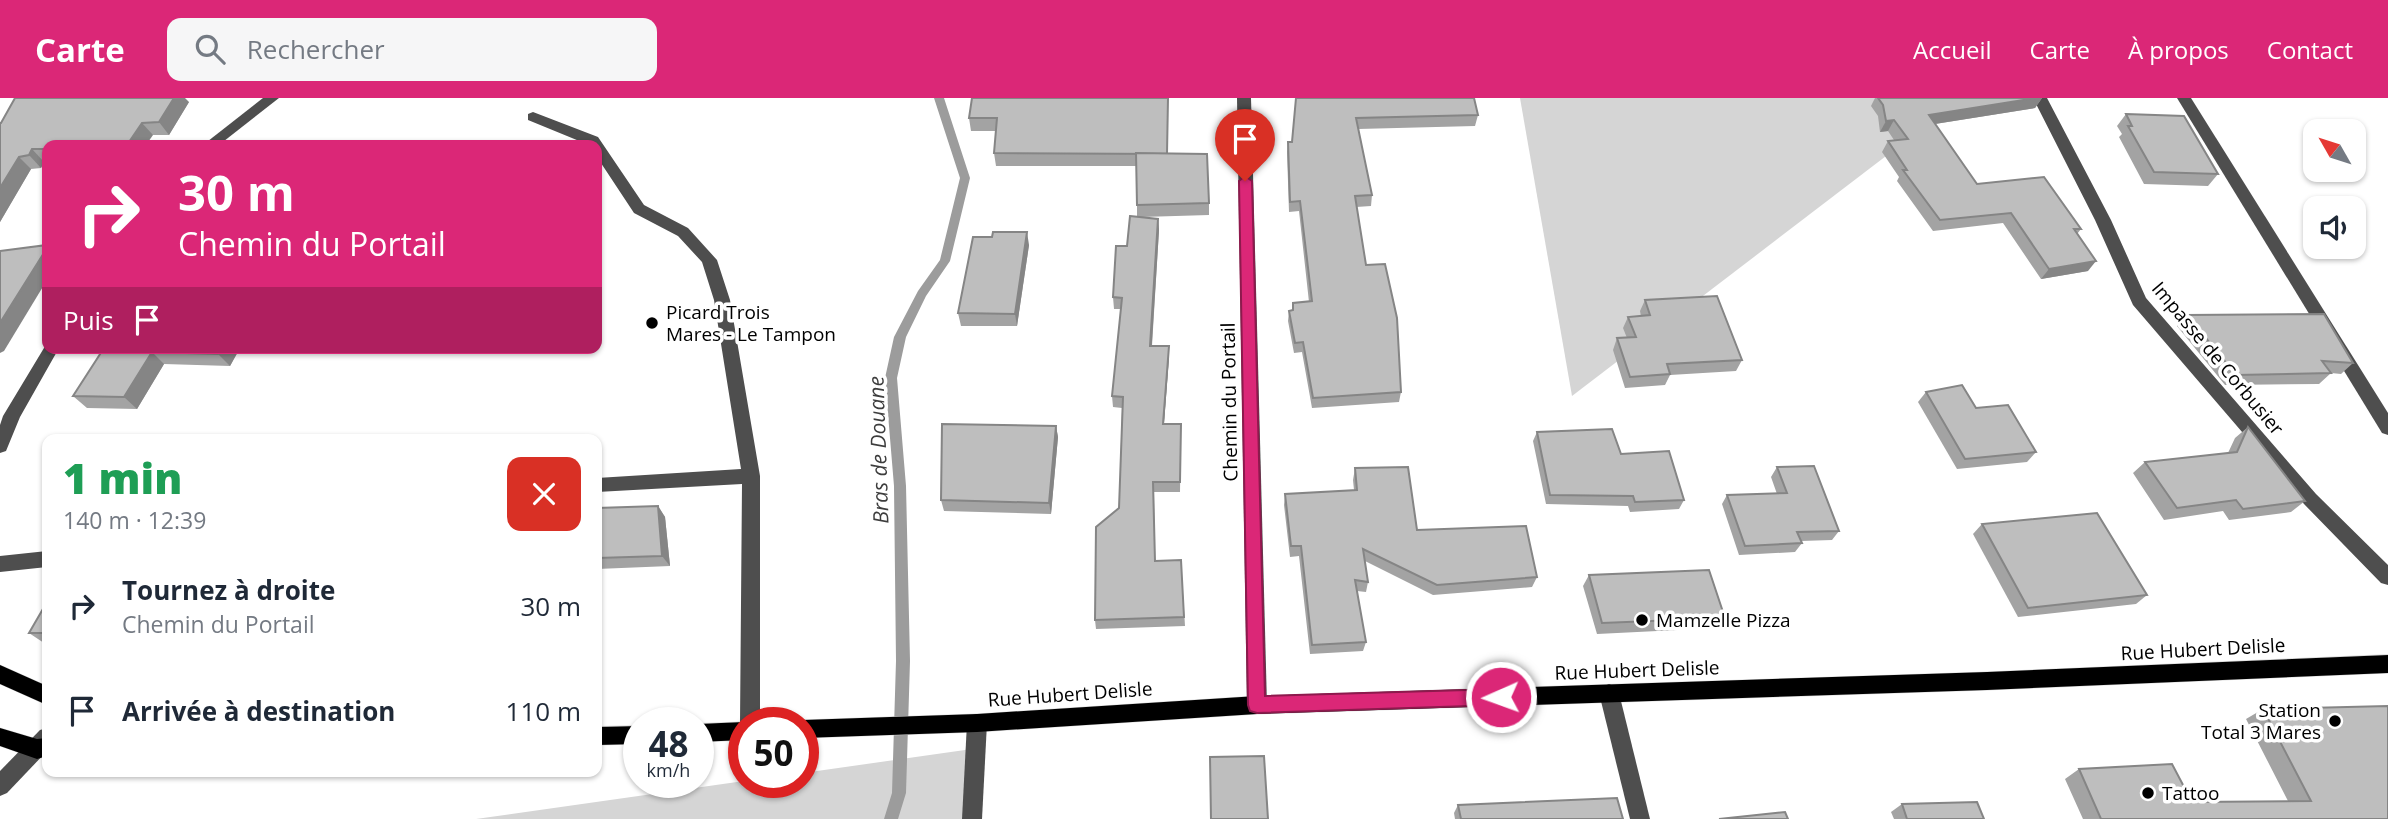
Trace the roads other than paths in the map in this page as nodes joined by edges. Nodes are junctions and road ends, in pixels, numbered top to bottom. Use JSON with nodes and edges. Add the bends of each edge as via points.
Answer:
{"nodes":[{"id":1,"x":272,"y":98,"type":"edge"},
{"id":2,"x":1244,"y":98,"type":"edge"},
{"id":3,"x":2040,"y":98,"type":"edge"},
{"id":4,"x":2184,"y":98,"type":"edge"},
{"id":5,"x":533,"y":117,"type":"dead end"},
{"id":6,"x":217,"y":140,"type":"edge"},
{"id":7,"x":590,"y":140,"type":"edge"},
{"id":8,"x":602,"y":155,"type":"edge"},
{"id":9,"x":48,"y":354,"type":"edge"},
{"id":10,"x":2388,"y":428,"type":"edge"},
{"id":11,"x":0,"y":446,"type":"edge"},
{"id":12,"x":751,"y":476,"type":"junction"},
{"id":13,"x":602,"y":485,"type":"edge"},
{"id":14,"x":42,"y":560,"type":"edge"},
{"id":15,"x":0,"y":564,"type":"edge"},
{"id":16,"x":2388,"y":577,"type":"edge"},
{"id":17,"x":2388,"y":664,"type":"edge"},
{"id":18,"x":0,"y":674,"type":"edge"},
{"id":19,"x":1609,"y":693,"type":"junction"},
{"id":20,"x":42,"y":694,"type":"edge"},
{"id":21,"x":1257,"y":705,"type":"junction"},
{"id":22,"x":750,"y":707,"type":"edge"},
{"id":23,"x":976,"y":723,"type":"junction"},
{"id":24,"x":819,"y":728,"type":"edge"},
{"id":25,"x":623,"y":735,"type":"edge"},
{"id":26,"x":602,"y":736,"type":"edge"},
{"id":27,"x":0,"y":737,"type":"edge"},
{"id":28,"x":42,"y":744,"type":"edge"},
{"id":29,"x":42,"y":746,"type":"edge"},
{"id":30,"x":0,"y":786,"type":"edge"},
{"id":31,"x":972,"y":819,"type":"edge"},
{"id":32,"x":1640,"y":819,"type":"edge"}],
"edges":[{"from":1,"to":6,"type":"street"},
{"from":2,"to":21,"type":"street","name":"Chemin du Portail"},
{"from":3,"to":16,"type":"street","name":"Impasse de Corbusier","via":[[2139,301],[2310,499]]},
{"from":4,"to":10,"type":"street"},
{"from":5,"to":7,"type":"street"},
{"from":8,"to":12,"type":"street","via":[[639,209],[683,232],[709,260],[722,300]]},
{"from":9,"to":11,"type":"street"},
{"from":12,"to":13,"type":"street"},
{"from":12,"to":22,"type":"street"},
{"from":14,"to":15,"type":"street"},
{"from":17,"to":19,"type":"main road","name":"Rue Hubert Delisle"},
{"from":18,"to":20,"type":"main road"},
{"from":19,"to":21,"type":"main road","name":"Rue Hubert Delisle"},
{"from":19,"to":32,"type":"street"},
{"from":21,"to":23,"type":"main road","name":"Rue Hubert Delisle"},
{"from":23,"to":24,"type":"main road","name":"Rue Hubert Delisle"},
{"from":23,"to":31,"type":"street"},
{"from":25,"to":26,"type":"main road"},
{"from":27,"to":28,"type":"main road"},
{"from":29,"to":30,"type":"street"}]}
